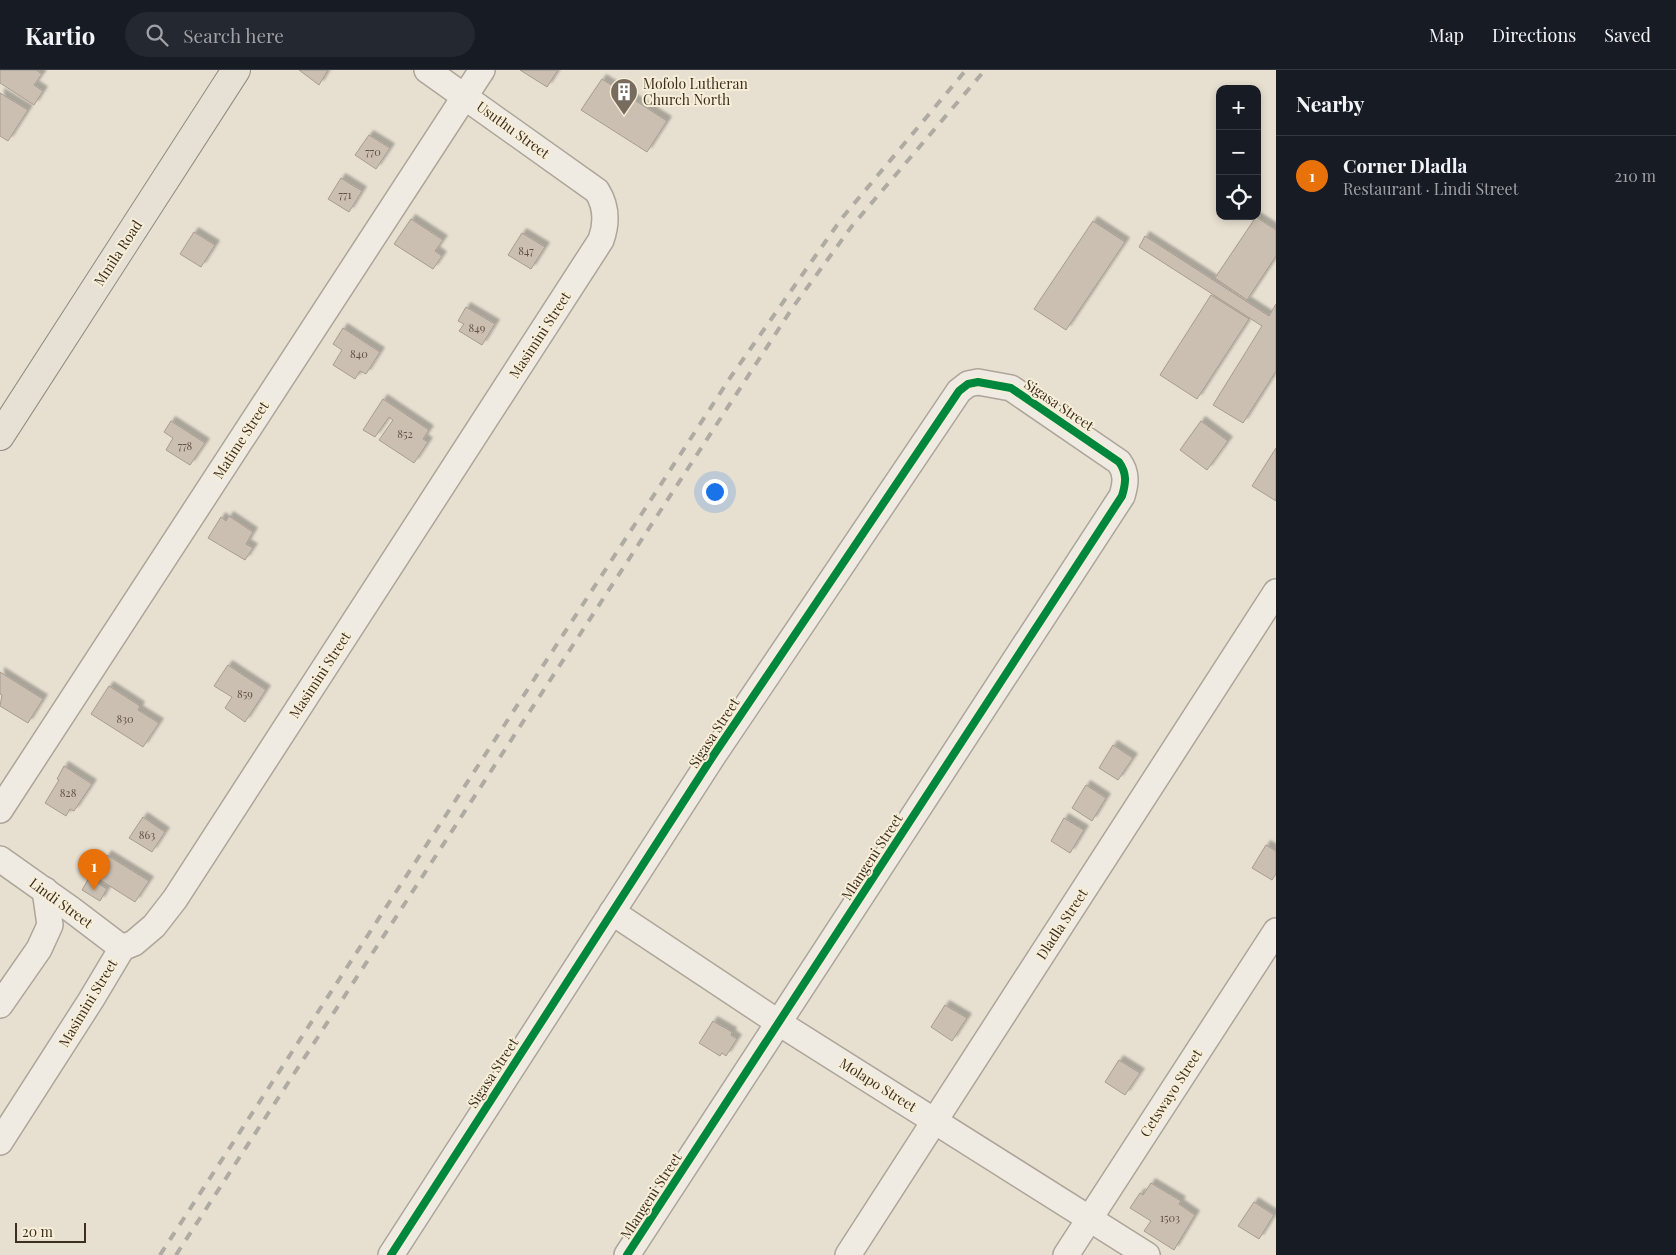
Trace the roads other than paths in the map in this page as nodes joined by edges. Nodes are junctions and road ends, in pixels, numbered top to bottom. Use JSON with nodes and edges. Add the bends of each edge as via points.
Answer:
{"nodes":[{"id":1,"x":216,"y":70,"type":"edge"},
{"id":2,"x":236,"y":70,"type":"edge"},
{"id":3,"x":426,"y":70,"type":"edge"},
{"id":4,"x":482,"y":70,"type":"edge"},
{"id":5,"x":465,"y":95,"type":"junction"},
{"id":6,"x":598,"y":191,"type":"joint"},
{"id":7,"x":0,"y":404,"type":"edge"},
{"id":8,"x":0,"y":436,"type":"edge"},
{"id":9,"x":1123,"y":468,"type":"joint"},
{"id":10,"x":1276,"y":592,"type":"edge"},
{"id":11,"x":0,"y":810,"type":"edge"},
{"id":12,"x":0,"y":859,"type":"edge"},
{"id":13,"x":44,"y":890,"type":"junction"},
{"id":14,"x":612,"y":912,"type":"junction"},
{"id":15,"x":1276,"y":931,"type":"edge"},
{"id":16,"x":122,"y":948,"type":"junction"},
{"id":17,"x":0,"y":1005,"type":"edge"},
{"id":18,"x":779,"y":1023,"type":"junction"},
{"id":19,"x":935,"y":1121,"type":"junction"},
{"id":20,"x":0,"y":1142,"type":"edge"},
{"id":21,"x":1090,"y":1218,"type":"junction"},
{"id":22,"x":391,"y":1255,"type":"edge"},
{"id":23,"x":627,"y":1255,"type":"edge"},
{"id":24,"x":848,"y":1255,"type":"edge"},
{"id":25,"x":1066,"y":1255,"type":"edge"},
{"id":26,"x":1147,"y":1255,"type":"edge"}],
"edges":[{"from":1,"to":7,"type":"main road","name":"Mmila Road"},
{"from":2,"to":8,"type":"main road","name":"Mmila Road"},
{"from":3,"to":5,"type":"street","name":"Usuthu Street"},
{"from":4,"to":5,"type":"street","name":"Matime Street"},
{"from":5,"to":6,"type":"street","name":"Usuthu Street"},
{"from":5,"to":11,"type":"street","name":"Matime Street"},
{"from":6,"to":16,"type":"street","name":"Masimini Street","via":[[605,208],[605,230],[601,240],[171,905],[145,935]]},
{"from":9,"to":14,"type":"street","name":"Sigasa Street","via":[[1112,456],[1011,388],[978,382],[959,391],[788,643]]},
{"from":9,"to":18,"type":"street","name":"Mlangeni Street","via":[[1126,483],[1122,496]]},
{"from":10,"to":19,"type":"street","name":"Dladla Street"},
{"from":12,"to":13,"type":"street","name":"Lindi Street"},
{"from":13,"to":16,"type":"street","name":"Lindi Street"},
{"from":13,"to":17,"type":"street","via":[[50,925],[38,949]]},
{"from":14,"to":18,"type":"street","name":"Molapo Street"},
{"from":14,"to":22,"type":"street","name":"Sigasa Street"},
{"from":15,"to":21,"type":"street","name":"Cetswayo Street"},
{"from":16,"to":20,"type":"street","name":"Masimini Street"},
{"from":18,"to":19,"type":"street","name":"Molapo Street"},
{"from":18,"to":23,"type":"street","name":"Mlangeni Street"},
{"from":19,"to":21,"type":"street","name":"Molapo Street"},
{"from":19,"to":24,"type":"street","name":"Dladla Street"},
{"from":21,"to":25,"type":"street","name":"Cetswayo Street"},
{"from":21,"to":26,"type":"street","name":"Molapo Street"}]}
